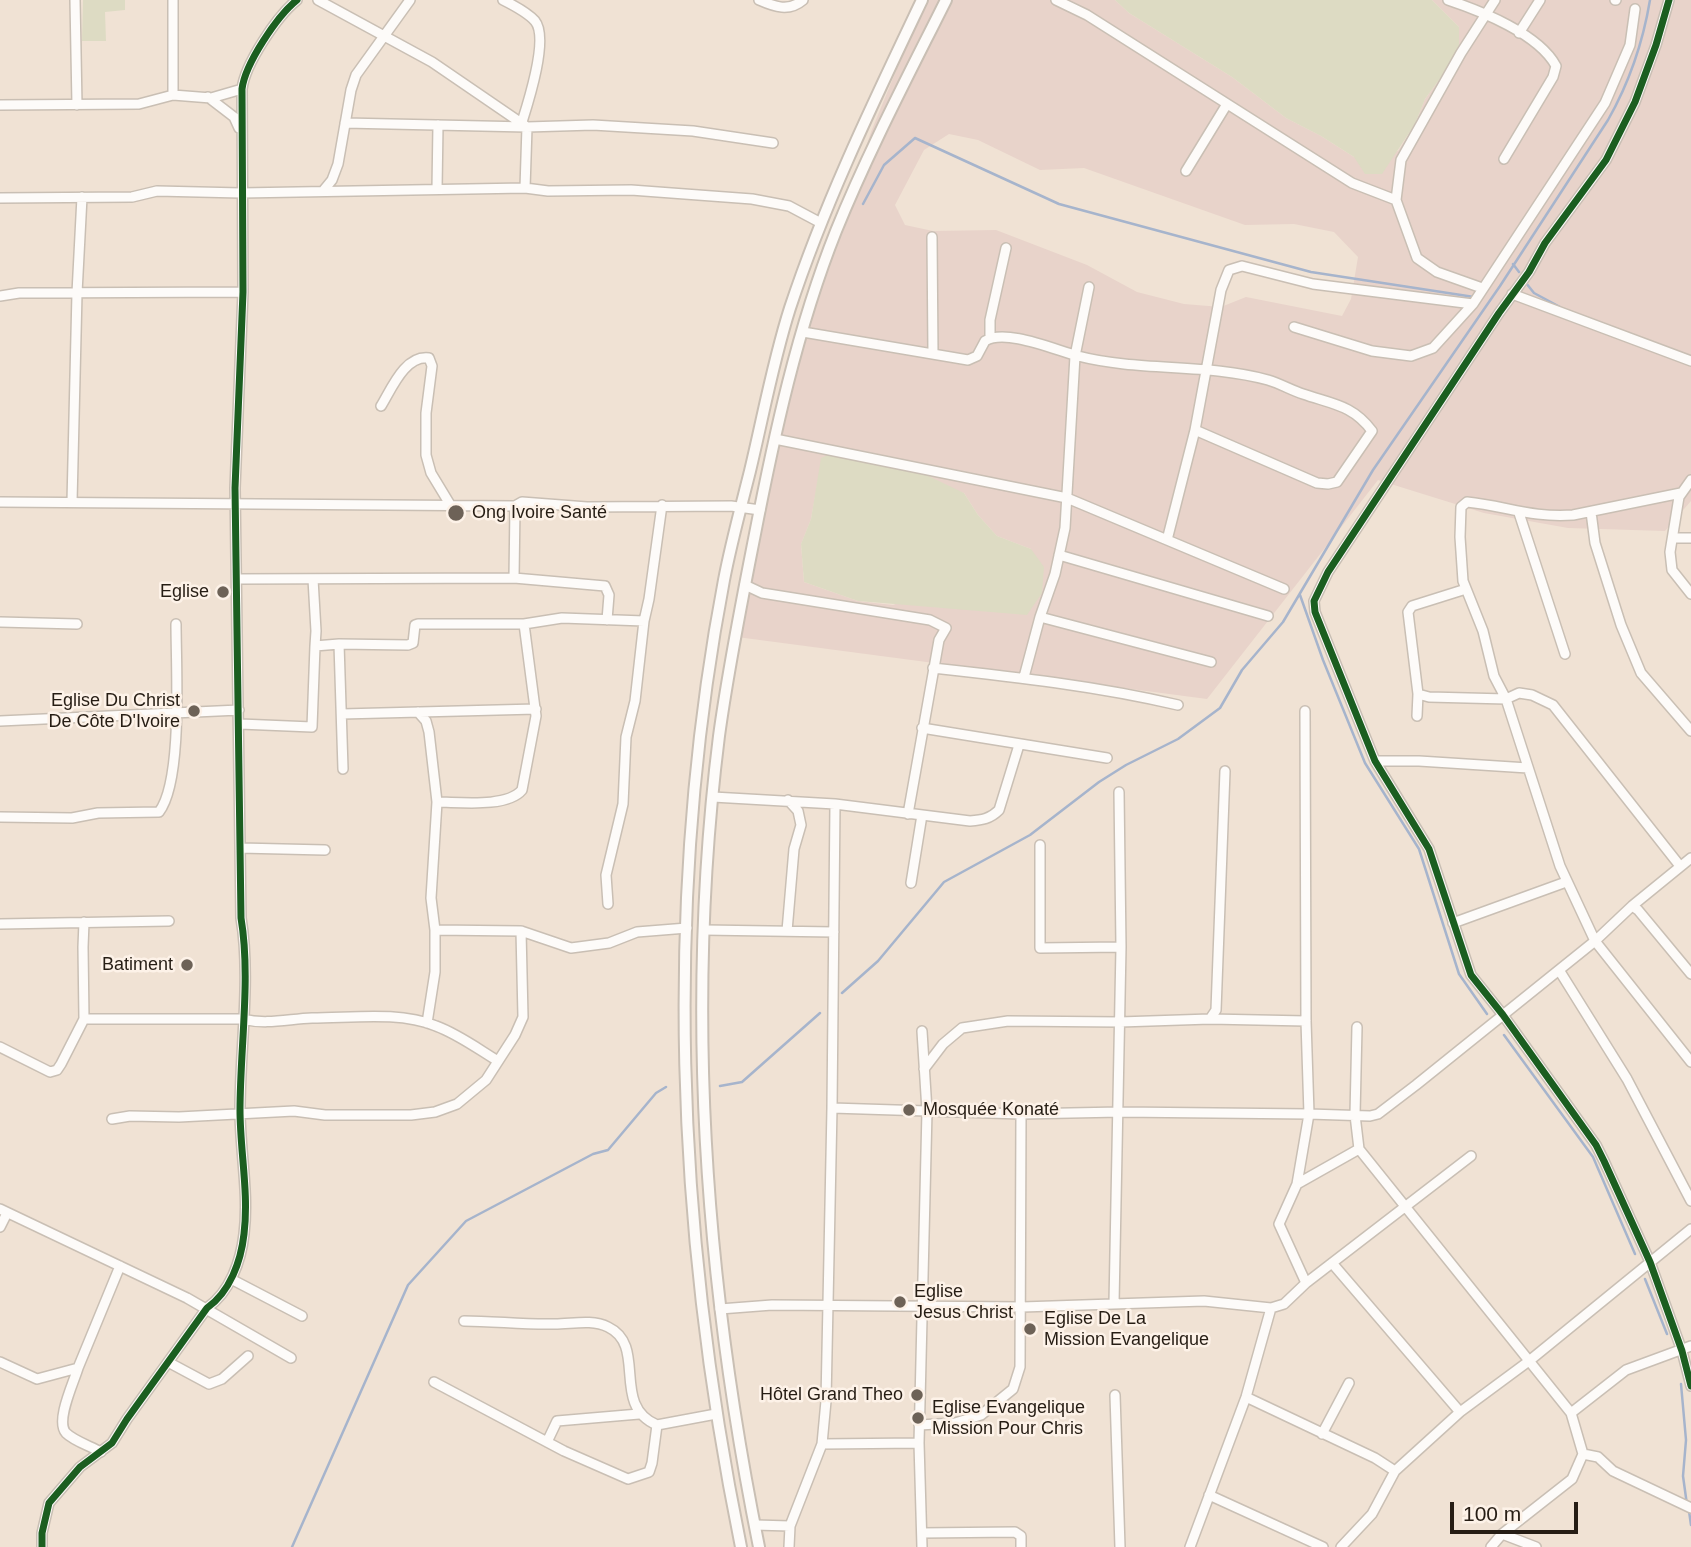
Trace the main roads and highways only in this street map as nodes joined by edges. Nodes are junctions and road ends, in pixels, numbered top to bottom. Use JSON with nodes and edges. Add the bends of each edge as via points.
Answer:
{"nodes":[{"id":1,"x":922,"y":0,"type":"edge"},
{"id":2,"x":946,"y":0,"type":"edge"},
{"id":3,"x":741,"y":1547,"type":"edge"},
{"id":4,"x":759,"y":1547,"type":"edge"}],
"edges":[{"from":1,"to":3,"type":"main road","via":[[821,223],[778,350],[725,577],[694,801],[684,1016],[690,1195],[716,1414]]},
{"from":2,"to":4,"type":"main road","via":[[836,232],[803,332],[760,510],[719,738],[704,930],[703,1095],[725,1357]]}]}
